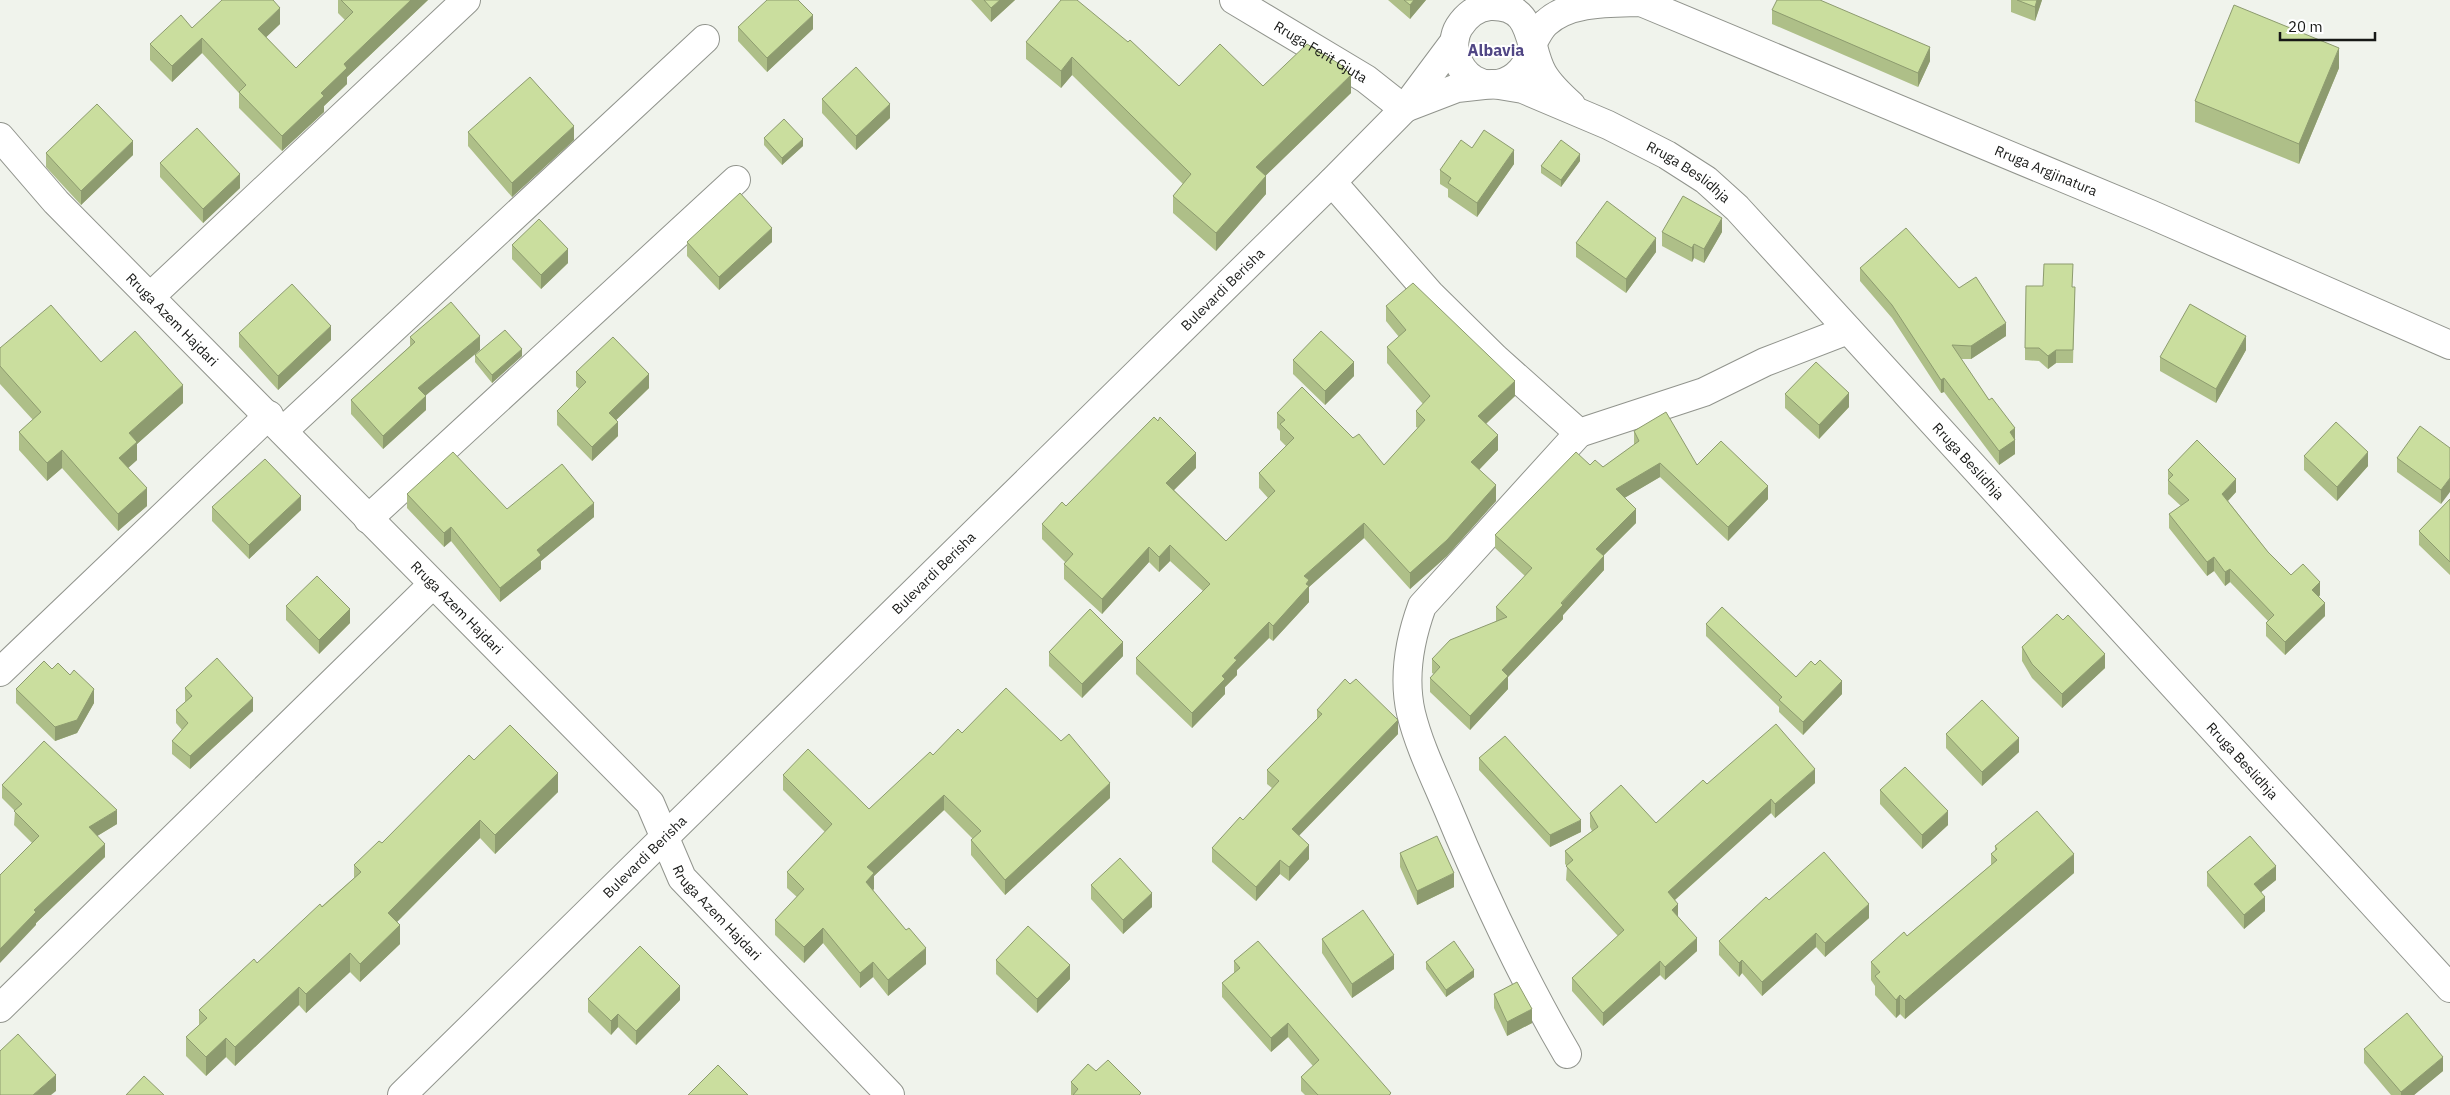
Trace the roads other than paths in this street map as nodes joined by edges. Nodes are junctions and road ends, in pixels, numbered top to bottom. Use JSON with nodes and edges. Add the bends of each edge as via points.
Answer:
{"nodes":[{"id":1,"x":466,"y":0,"type":"edge"},
{"id":2,"x":1234,"y":0,"type":"edge"},
{"id":3,"x":1636,"y":1,"type":"edge"},
{"id":4,"x":1496,"y":3,"type":"edge"},
{"id":5,"x":705,"y":39,"type":"dead end"},
{"id":6,"x":1454,"y":42,"type":"junction"},
{"id":7,"x":1533,"y":42,"type":"junction"},
{"id":8,"x":1493,"y":84,"type":"junction"},
{"id":9,"x":1404,"y":109,"type":"junction"},
{"id":10,"x":1581,"y":113,"type":"junction"},
{"id":11,"x":0,"y":137,"type":"edge"},
{"id":12,"x":736,"y":180,"type":"dead end"},
{"id":13,"x":1332,"y":182,"type":"junction"},
{"id":14,"x":151,"y":296,"type":"junction"},
{"id":15,"x":1848,"y":330,"type":"junction"},
{"id":16,"x":2450,"y":345,"type":"edge"},
{"id":17,"x":276,"y":423,"type":"junction"},
{"id":18,"x":1579,"y":432,"type":"junction"},
{"id":19,"x":368,"y":518,"type":"junction"},
{"id":20,"x":433,"y":584,"type":"junction"},
{"id":21,"x":0,"y":672,"type":"edge"},
{"id":22,"x":664,"y":838,"type":"junction"},
{"id":23,"x":2450,"y":988,"type":"edge"},
{"id":24,"x":0,"y":1008,"type":"edge"},
{"id":25,"x":1567,"y":1054,"type":"dead end"},
{"id":26,"x":402,"y":1095,"type":"edge"},
{"id":27,"x":890,"y":1095,"type":"edge"}],
"edges":[{"from":1,"to":14,"type":"street"},
{"from":2,"to":9,"type":"street","name":"Rruga Ferit Gjuta","via":[[1366,79]]},
{"from":3,"to":7,"type":"street","name":"Rruga Argjinatura","via":[[1562,11],[1545,23]]},
{"from":3,"to":16,"type":"street","name":"Rruga Argjinatura","via":[[2159,218]]},
{"from":4,"to":6,"type":"street","via":[[1465,18]]},
{"from":4,"to":7,"type":"street","via":[[1523,19]]},
{"from":5,"to":17,"type":"street"},
{"from":6,"to":8,"type":"street","via":[[1460,66],[1469,76]]},
{"from":6,"to":9,"type":"street","name":"Bulevardi Berisha"},
{"from":7,"to":8,"type":"street","via":[[1526,67],[1506,83]]},
{"from":7,"to":10,"type":"street","via":[[1542,73]]},
{"from":8,"to":9,"type":"street","name":"Rruga Beslidhja","via":[[1457,88]]},
{"from":8,"to":10,"type":"street","name":"Rruga Beslidhja","via":[[1523,89]]},
{"from":9,"to":13,"type":"street","name":"Bulevardi Berisha"},
{"from":10,"to":15,"type":"street","name":"Rruga Beslidhja","via":[[1667,155],[1706,180],[1737,208]]},
{"from":11,"to":14,"type":"street","name":"Rruga Azem Hajdari","via":[[56,202]]},
{"from":12,"to":19,"type":"street"},
{"from":13,"to":18,"type":"street","via":[[1430,294],[1495,358]]},
{"from":13,"to":22,"type":"street","name":"Bulevardi Berisha"},
{"from":14,"to":17,"type":"street","name":"Rruga Azem Hajdari"},
{"from":15,"to":18,"type":"street","via":[[1765,362],[1704,392]]},
{"from":15,"to":23,"type":"street","name":"Rruga Beslidhja"},
{"from":17,"to":19,"type":"street","name":"Rruga Azem Hajdari"},
{"from":17,"to":21,"type":"street"},
{"from":18,"to":25,"type":"street","via":[[1422,606],[1411,636],[1408,670],[1411,712],[1424,753],[1464,849],[1545,1016]]},
{"from":19,"to":20,"type":"street","name":"Rruga Azem Hajdari"},
{"from":20,"to":22,"type":"street","name":"Rruga Azem Hajdari","via":[[650,803]]},
{"from":20,"to":24,"type":"street"},
{"from":22,"to":26,"type":"street","name":"Bulevardi Berisha"},
{"from":22,"to":27,"type":"street","name":"Rruga Azem Hajdari","via":[[682,878]]}]}
